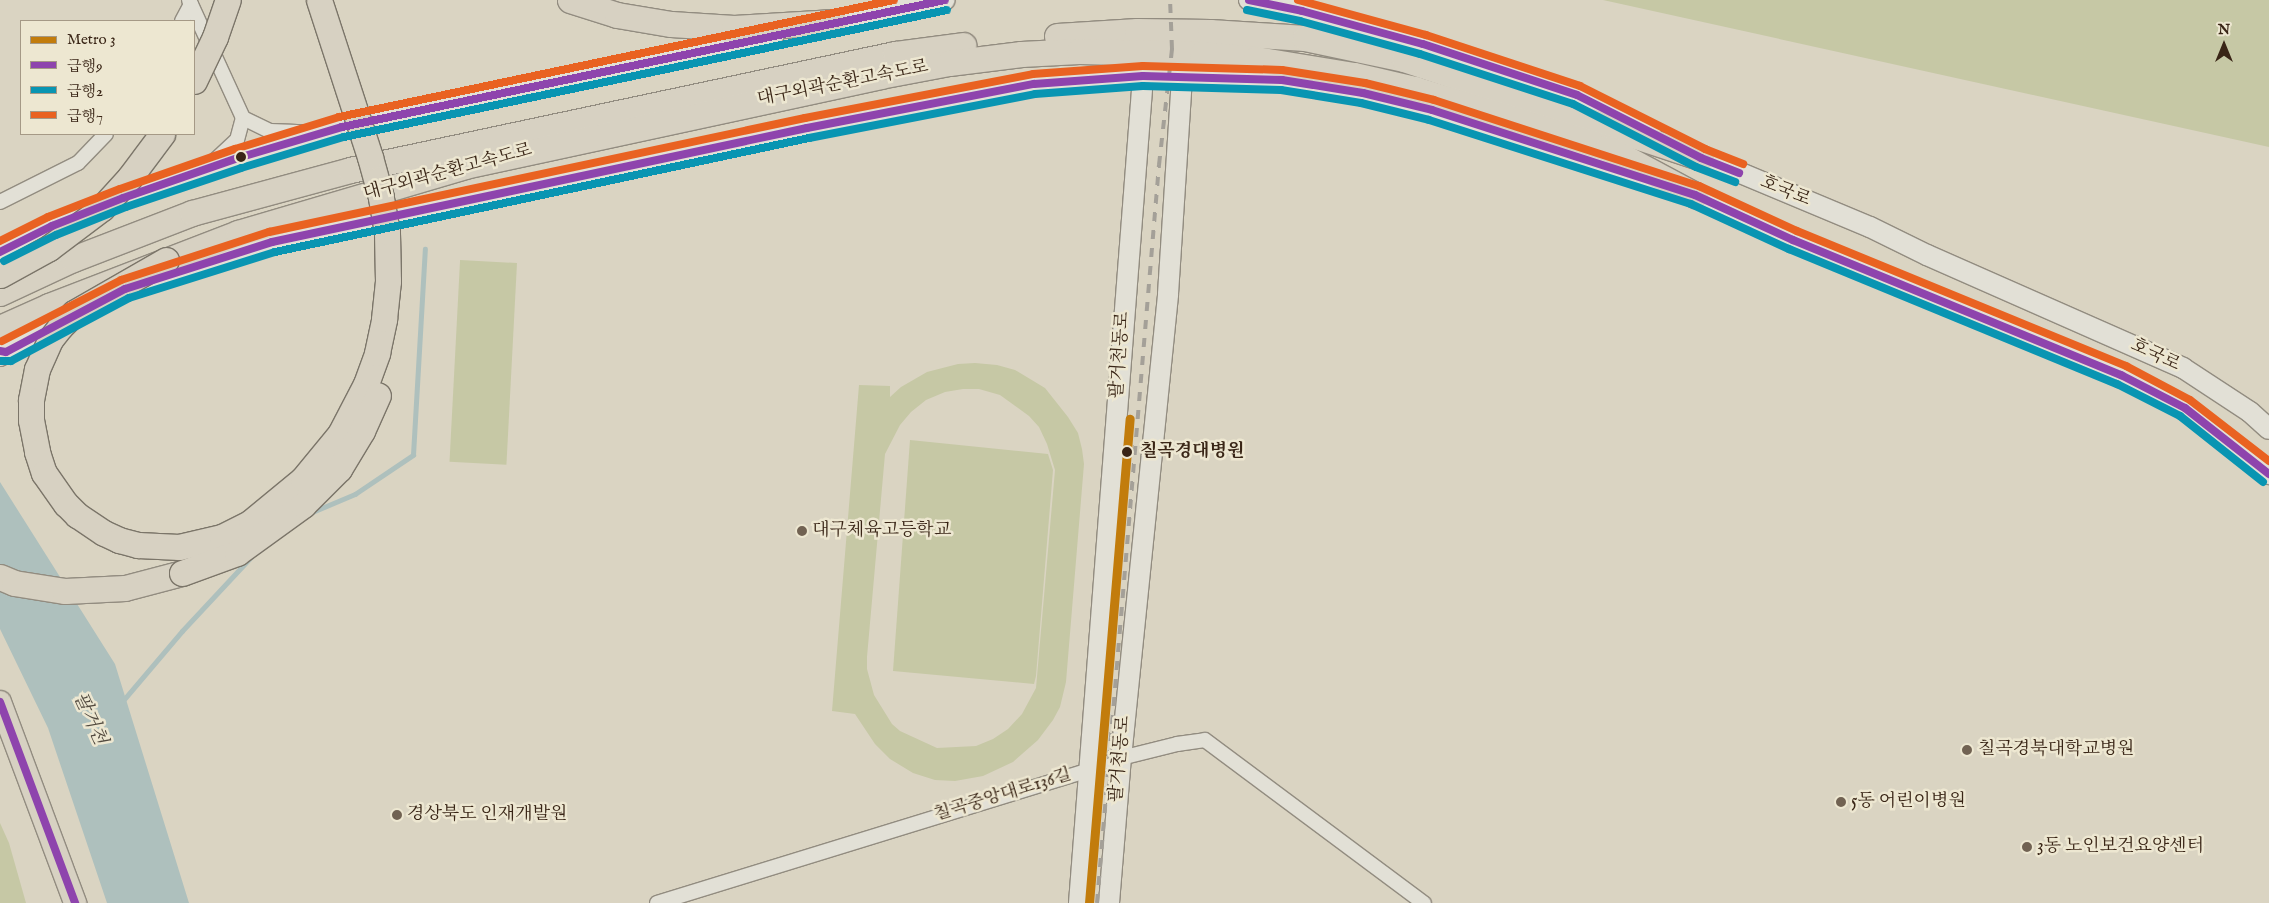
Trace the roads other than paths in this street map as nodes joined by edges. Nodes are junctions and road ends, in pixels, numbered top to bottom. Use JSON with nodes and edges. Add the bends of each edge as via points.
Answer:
{"nodes":[{"id":1,"x":228,"y":0,"type":"edge"},
{"id":2,"x":319,"y":0,"type":"edge"},
{"id":3,"x":329,"y":0,"type":"edge"},
{"id":4,"x":570,"y":0,"type":"edge"},
{"id":5,"x":945,"y":0,"type":"edge"},
{"id":6,"x":1249,"y":0,"type":"edge"},
{"id":7,"x":190,"y":2,"type":"edge"},
{"id":8,"x":182,"y":20,"type":"edge"},
{"id":9,"x":834,"y":22,"type":"junction"},
{"id":10,"x":1143,"y":76,"type":"junction"},
{"id":11,"x":1182,"y":77,"type":"junction"},
{"id":12,"x":195,"y":79,"type":"edge"},
{"id":13,"x":243,"y":118,"type":"junction"},
{"id":14,"x":342,"y":127,"type":"junction"},
{"id":15,"x":105,"y":135,"type":"edge"},
{"id":16,"x":161,"y":135,"type":"edge"},
{"id":17,"x":1702,"y":158,"type":"junction"},
{"id":18,"x":200,"y":171,"type":"junction"},
{"id":19,"x":1695,"y":195,"type":"junction"},
{"id":20,"x":0,"y":202,"type":"edge"},
{"id":21,"x":0,"y":252,"type":"edge"},
{"id":22,"x":166,"y":260,"type":"junction"},
{"id":23,"x":0,"y":275,"type":"edge"},
{"id":24,"x":0,"y":293,"type":"edge"},
{"id":25,"x":0,"y":328,"type":"edge"},
{"id":26,"x":2,"y":353,"type":"edge"},
{"id":27,"x":2269,"y":429,"type":"edge"},
{"id":28,"x":2269,"y":474,"type":"edge"},
{"id":29,"x":0,"y":577,"type":"edge"},
{"id":30,"x":0,"y":702,"type":"edge"},
{"id":31,"x":1121,"y":758,"type":"junction"},
{"id":32,"x":1088,"y":770,"type":"junction"},
{"id":33,"x":75,"y":903,"type":"edge"},
{"id":34,"x":657,"y":903,"type":"edge"},
{"id":35,"x":1079,"y":903,"type":"edge"},
{"id":36,"x":1109,"y":903,"type":"edge"},
{"id":37,"x":1424,"y":903,"type":"edge"}],
"edges":[{"from":1,"to":12,"type":"highway","bridge":true},
{"from":2,"to":22,"type":"highway","bridge":true,"via":[[370,157],[387,232],[388,281],[377,353],[366,384],[340,434],[303,479],[251,522],[222,537],[179,547],[138,545],[120,540],[77,515],[44,473],[30,415],[37,369],[50,340],[60,327],[74,313]]},
{"from":3,"to":29,"type":"highway","bridge":true,"via":[[374,133],[390,193],[398,243],[400,285],[393,340],[382,386],[362,430],[339,469],[303,505],[236,553],[182,573],[124,588],[64,591]]},
{"from":4,"to":9,"type":"highway","via":[[617,15],[671,24],[734,28]]},
{"from":5,"to":9,"type":"main road"},
{"from":6,"to":17,"type":"main road","name":"호국로","via":[[1424,44],[1577,95]]},
{"from":7,"to":8,"type":"street"},
{"from":7,"to":13,"type":"street"},
{"from":9,"to":14,"type":"main road"},
{"from":10,"to":11,"type":"main road","name":"호국로"},
{"from":10,"to":26,"type":"main road","name":"호국로","via":[[1034,84],[978,94],[272,242],[125,289]]},
{"from":10,"to":32,"type":"main road","name":"팔거천동로"},
{"from":11,"to":19,"type":"main road","name":"호국로","via":[[1282,80],[1363,93],[1432,110]]},
{"from":11,"to":31,"type":"main road","name":"팔거천동로","via":[[1167,304]]},
{"from":13,"to":14,"type":"street","via":[[270,132],[294,134]]},
{"from":13,"to":18,"type":"street","via":[[237,140],[221,158]]},
{"from":14,"to":18,"type":"main road"},
{"from":15,"to":20,"type":"street","via":[[78,163]]},
{"from":16,"to":23,"type":"highway","bridge":true,"via":[[130,178],[102,208],[49,248]]},
{"from":17,"to":24,"type":"highway","name":"대구외곽순환고속도로","via":[[1404,59],[1305,38],[1137,31],[989,41],[895,54],[350,170],[192,213],[73,259]]},
{"from":17,"to":27,"type":"main road","name":"호국로","via":[[1870,227],[2183,368],[2250,412]]},
{"from":18,"to":21,"type":"main road","via":[[52,226]]},
{"from":19,"to":22,"type":"highway","name":"대구외곽순환고속도로","via":[[1607,148],[1415,89],[1354,75],[1202,54],[1021,54],[871,78],[465,166],[238,232]]},
{"from":19,"to":28,"type":"main road","name":"호국로","via":[[1792,240],[2121,375],[2185,408]]},
{"from":22,"to":25,"type":"highway","name":"대구외곽순환고속도로","bridge":true},
{"from":30,"to":33,"type":"main road"},
{"from":31,"to":32,"type":"street","name":"칠곡중앙대로136길"},
{"from":31,"to":36,"type":"main road","name":"팔거천동로"},
{"from":31,"to":37,"type":"street","name":"칠곡중앙대로136길","via":[[1206,740]]},
{"from":32,"to":34,"type":"street","name":"칠곡중앙대로136길"},
{"from":32,"to":35,"type":"main road","name":"팔거천동로"}]}
